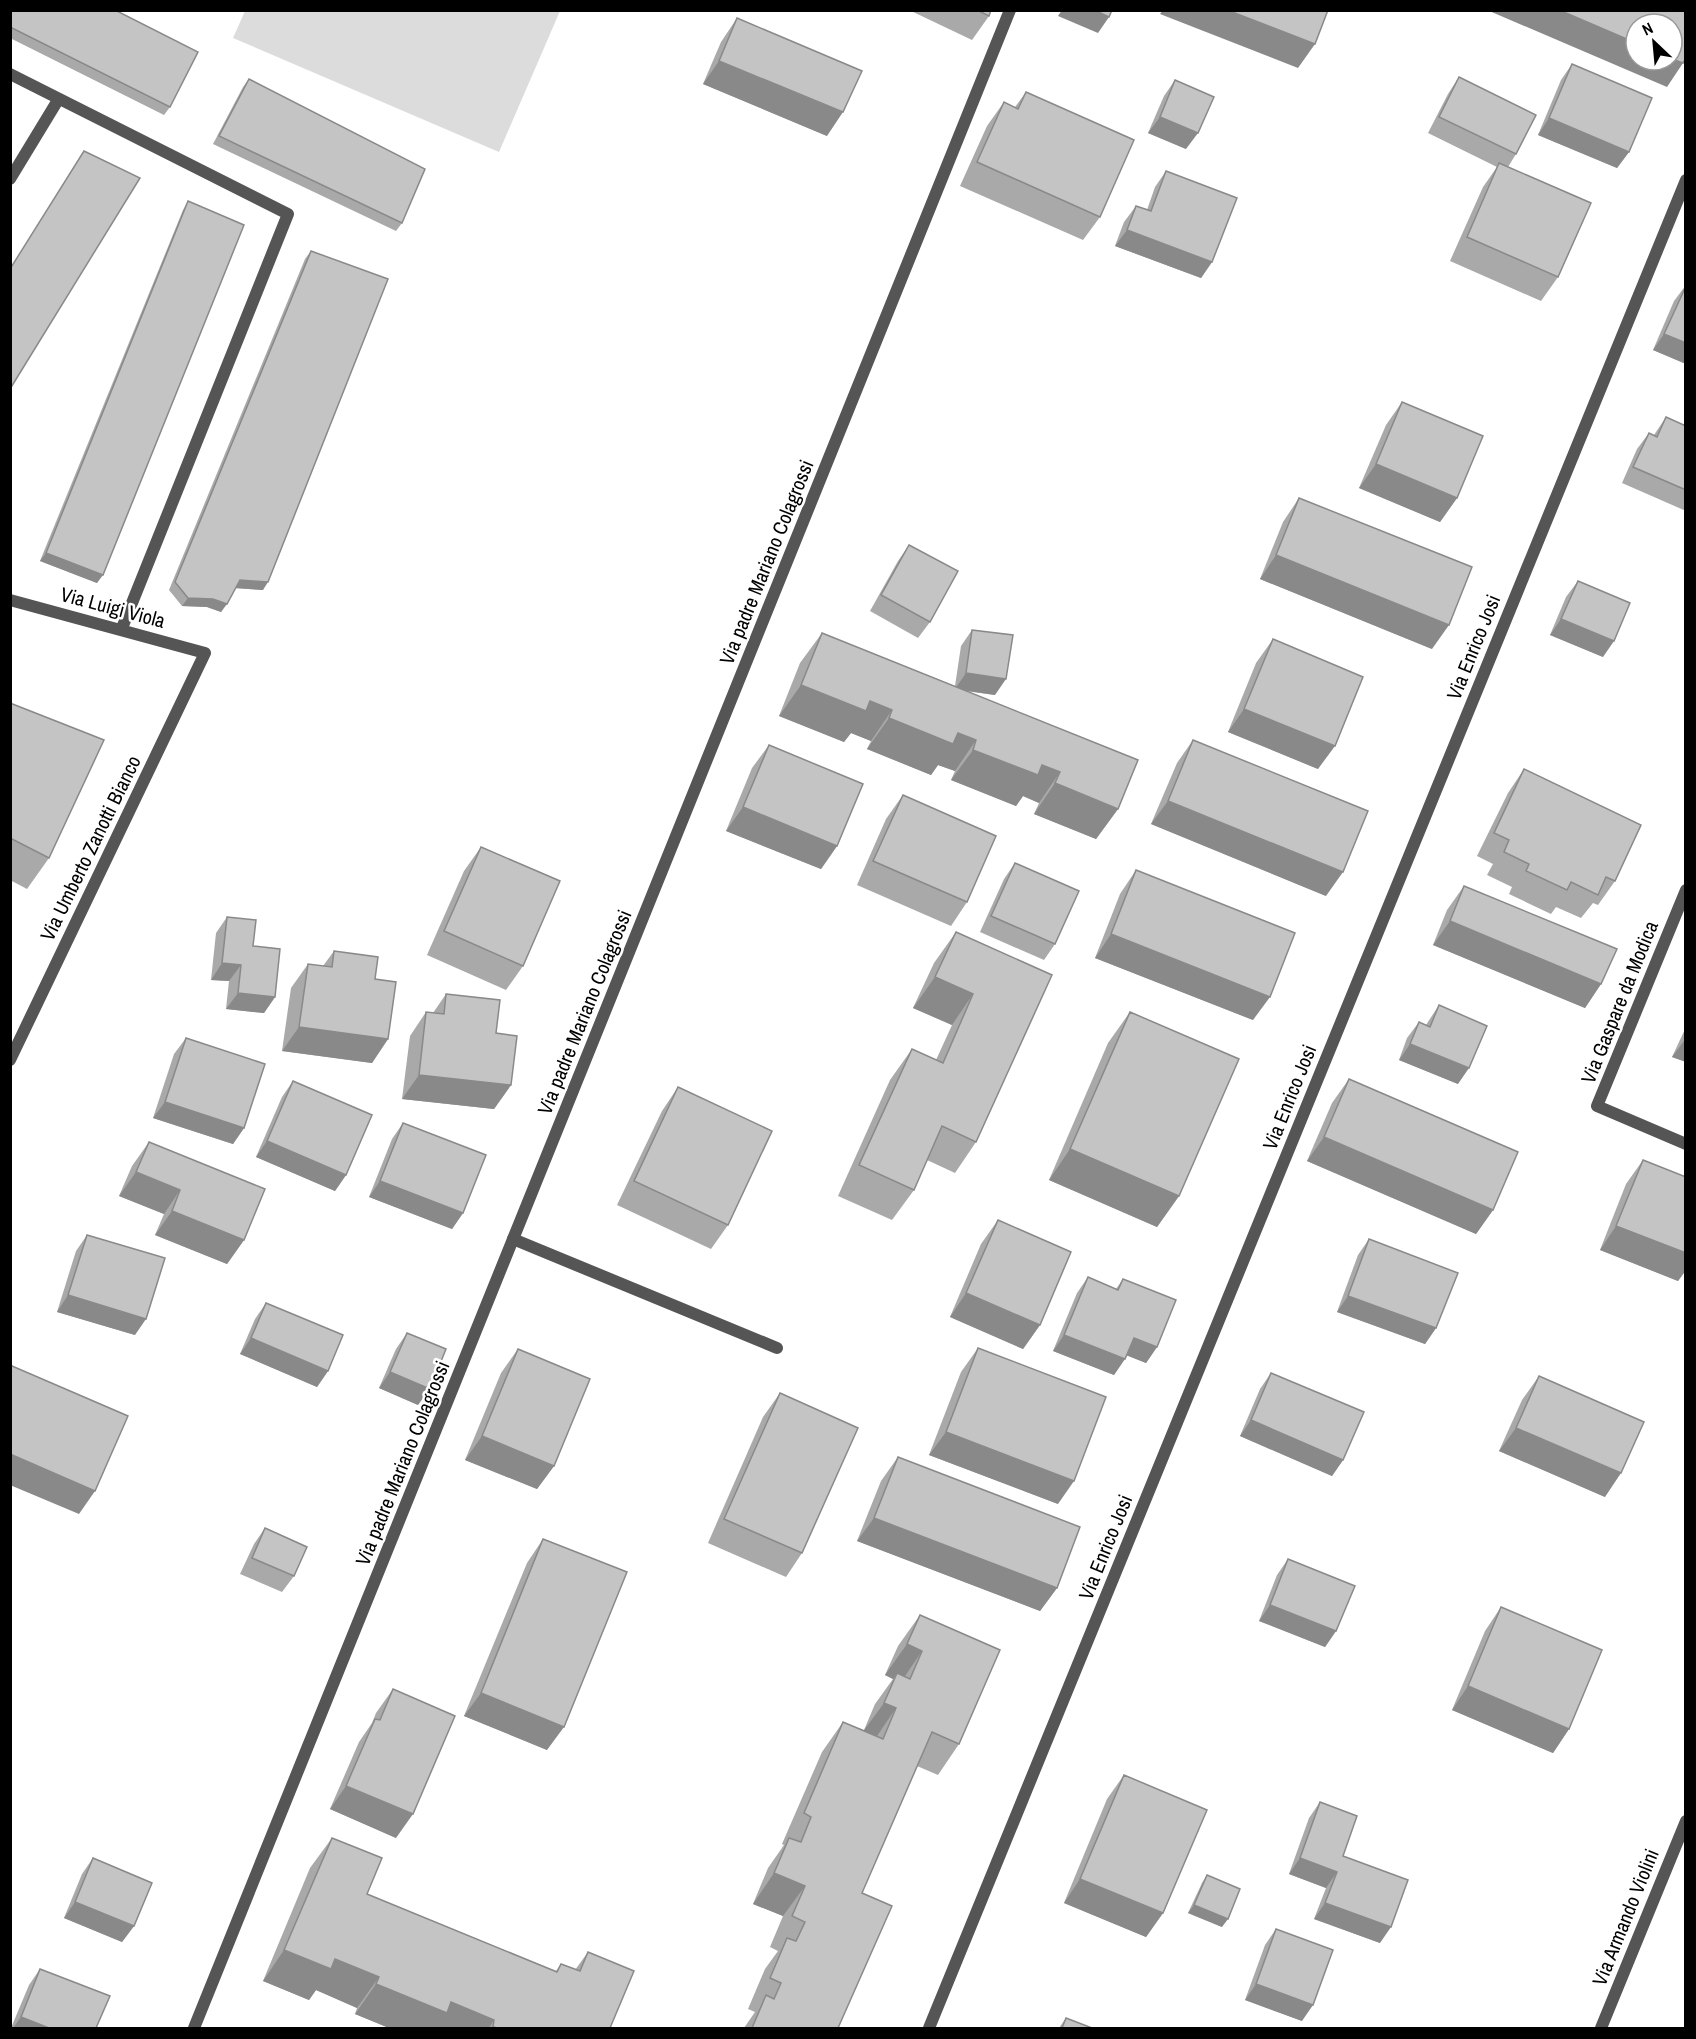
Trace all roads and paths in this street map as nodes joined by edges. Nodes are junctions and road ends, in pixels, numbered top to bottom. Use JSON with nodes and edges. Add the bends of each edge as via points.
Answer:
{"nodes":[{"id":1,"x":1010,"y":10,"type":"edge"},
{"id":2,"x":10,"y":74,"type":"edge"},
{"id":3,"x":58,"y":100,"type":"junction"},
{"id":4,"x":10,"y":178,"type":"edge"},
{"id":5,"x":1686,"y":180,"type":"edge"},
{"id":6,"x":10,"y":600,"type":"edge"},
{"id":7,"x":122,"y":628,"type":"junction"},
{"id":8,"x":205,"y":653,"type":"joint"},
{"id":9,"x":1686,"y":890,"type":"edge"},
{"id":10,"x":10,"y":1060,"type":"edge"},
{"id":11,"x":1686,"y":1144,"type":"edge"},
{"id":12,"x":513,"y":1239,"type":"junction"},
{"id":13,"x":777,"y":1348,"type":"dead end"},
{"id":14,"x":1686,"y":1821,"type":"edge"},
{"id":15,"x":194,"y":2028,"type":"edge"},
{"id":16,"x":929,"y":2028,"type":"edge"},
{"id":17,"x":1601,"y":2028,"type":"edge"}],
"edges":[{"from":1,"to":12,"type":"street","name":"Via padre Mariano Colagrossi"},
{"from":2,"to":3,"type":"street"},
{"from":3,"to":4,"type":"street"},
{"from":3,"to":7,"type":"street","via":[[288,214]]},
{"from":5,"to":16,"type":"street","name":"Via Enrico Josi"},
{"from":6,"to":7,"type":"street","name":"Via Luigi Viola"},
{"from":7,"to":8,"type":"street","name":"Via Luigi Viola"},
{"from":8,"to":10,"type":"street","name":"Via Umberto Zanotti Bianco"},
{"from":9,"to":11,"type":"street","name":"Via Gaspare da Modica","via":[[1597,1106]]},
{"from":12,"to":13,"type":"street"},
{"from":12,"to":15,"type":"street","name":"Via padre Mariano Colagrossi"},
{"from":14,"to":17,"type":"street","name":"Via Armando Violini"}]}
